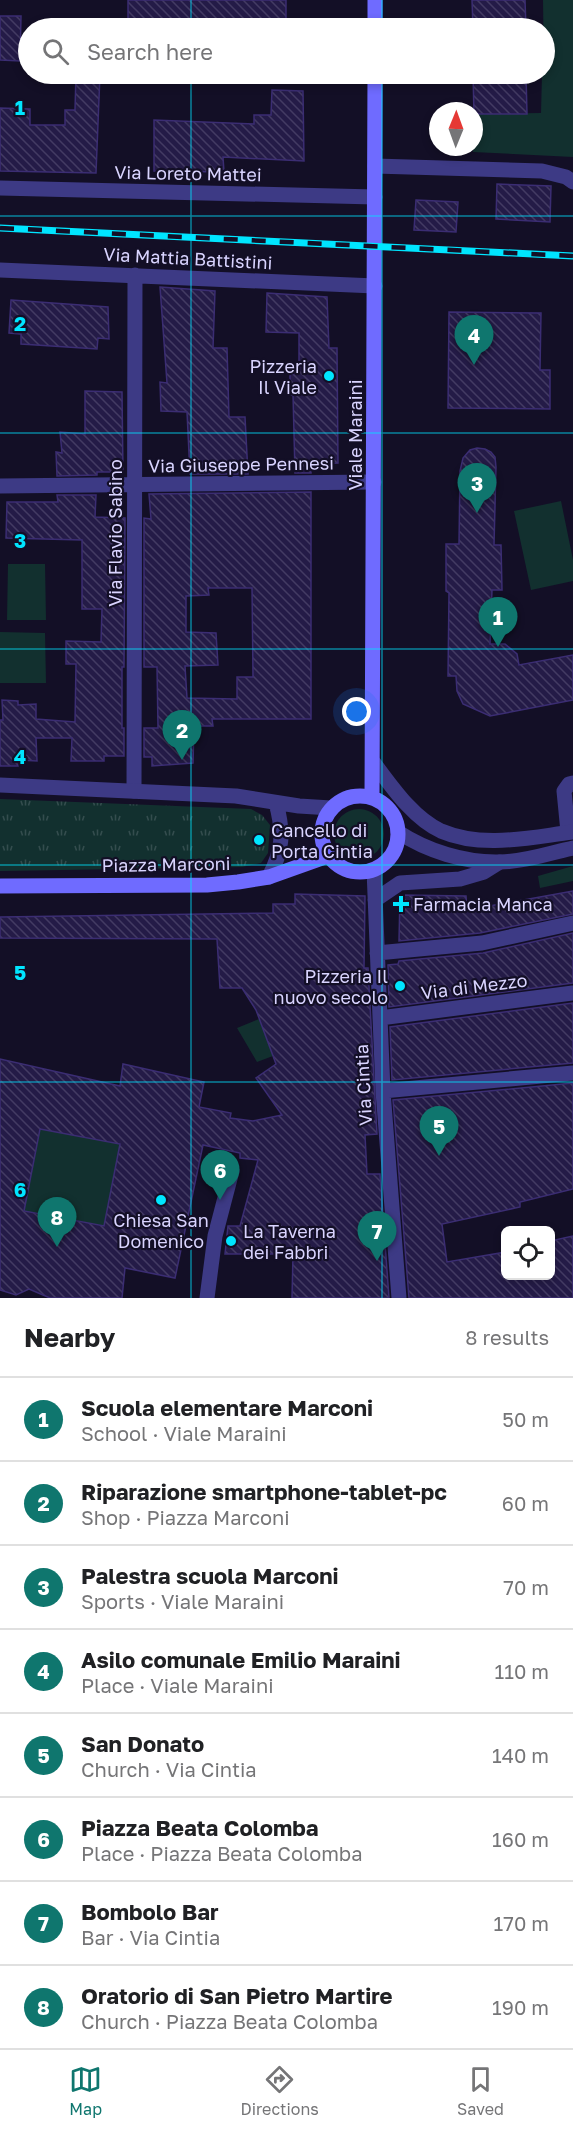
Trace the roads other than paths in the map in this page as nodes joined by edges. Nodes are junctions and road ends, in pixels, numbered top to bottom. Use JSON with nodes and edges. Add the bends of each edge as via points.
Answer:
{"nodes":[{"id":1,"x":375,"y":0,"type":"edge"},
{"id":2,"x":375,"y":18,"type":"edge"},
{"id":3,"x":375,"y":84,"type":"edge"},
{"id":4,"x":375,"y":166,"type":"junction"},
{"id":5,"x":573,"y":182,"type":"edge"},
{"id":6,"x":0,"y":188,"type":"edge"},
{"id":7,"x":375,"y":197,"type":"junction"},
{"id":8,"x":0,"y":270,"type":"edge"},
{"id":9,"x":135,"y":275,"type":"junction"},
{"id":10,"x":375,"y":286,"type":"junction"},
{"id":11,"x":374,"y":482,"type":"junction"},
{"id":12,"x":135,"y":484,"type":"junction"},
{"id":13,"x":0,"y":486,"type":"edge"},
{"id":14,"x":374,"y":763,"type":"junction"},
{"id":15,"x":573,"y":783,"type":"edge"},
{"id":16,"x":0,"y":785,"type":"edge"},
{"id":17,"x":134,"y":791,"type":"junction"},
{"id":18,"x":372,"y":797,"type":"junction"},
{"id":19,"x":276,"y":803,"type":"junction"},
{"id":20,"x":331,"y":808,"type":"junction"},
{"id":21,"x":398,"y":832,"type":"junction"},
{"id":22,"x":571,"y":832,"type":"edge"},
{"id":23,"x":573,"y":848,"type":"edge"},
{"id":24,"x":328,"y":856,"type":"junction"},
{"id":25,"x":500,"y":862,"type":"junction"},
{"id":26,"x":374,"y":870,"type":"junction"},
{"id":27,"x":269,"y":877,"type":"junction"},
{"id":28,"x":0,"y":886,"type":"edge"},
{"id":29,"x":375,"y":900,"type":"junction"},
{"id":30,"x":573,"y":923,"type":"edge"},
{"id":31,"x":377,"y":953,"type":"junction"},
{"id":32,"x":573,"y":993,"type":"edge"},
{"id":33,"x":380,"y":1018,"type":"junction"},
{"id":34,"x":573,"y":1073,"type":"edge"},
{"id":35,"x":383,"y":1091,"type":"junction"},
{"id":36,"x":232,"y":1171,"type":"dead end"},
{"id":37,"x":207,"y":1298,"type":"edge"},
{"id":38,"x":399,"y":1298,"type":"edge"}],
"edges":[{"from":1,"to":2,"type":"main road"},
{"from":3,"to":4,"type":"main road","name":"Viale Maraini"},
{"from":4,"to":5,"type":"street","via":[[542,171]]},
{"from":4,"to":7,"type":"main road","name":"Viale Maraini"},
{"from":6,"to":7,"type":"street","name":"Via Loreto Mattei"},
{"from":7,"to":10,"type":"main road","name":"Viale Maraini"},
{"from":8,"to":9,"type":"street","name":"Via Mattia Battistini"},
{"from":9,"to":10,"type":"street","name":"Via Mattia Battistini"},
{"from":9,"to":12,"type":"street","name":"Via Flavio Sabino"},
{"from":10,"to":11,"type":"main road","name":"Viale Maraini"},
{"from":11,"to":12,"type":"street","name":"Via Giuseppe Pennesi"},
{"from":11,"to":14,"type":"main road","name":"Viale Maraini"},
{"from":12,"to":13,"type":"street","name":"Via Giuseppe Pennesi"},
{"from":12,"to":17,"type":"street","name":"Via Flavio Sabino"},
{"from":14,"to":18,"type":"main road","name":"Viale Maraini"},
{"from":14,"to":22,"type":"street","via":[[405,802],[441,831],[494,841]]},
{"from":15,"to":22,"type":"street","via":[[564,791]]},
{"from":16,"to":17,"type":"street"},
{"from":17,"to":19,"type":"street","via":[[236,796]]},
{"from":18,"to":20,"type":"main road","via":[[350,796]]},
{"from":18,"to":21,"type":"main road","via":[[391,811]]},
{"from":19,"to":20,"type":"street"},
{"from":19,"to":27,"type":"street","via":[[281,842]]},
{"from":20,"to":24,"type":"main road","via":[[321,826]]},
{"from":21,"to":25,"type":"street","via":[[447,854]]},
{"from":21,"to":26,"type":"main road","via":[[392,855]]},
{"from":23,"to":25,"type":"street"},
{"from":24,"to":26,"type":"main road","via":[[349,871]]},
{"from":24,"to":27,"type":"main road","name":"Piazza Marconi"},
{"from":25,"to":29,"type":"street","via":[[460,879],[400,883]]},
{"from":26,"to":29,"type":"street","name":"Via Cintia"},
{"from":27,"to":28,"type":"main road","name":"Piazza Marconi","via":[[207,885]]},
{"from":29,"to":31,"type":"street","name":"Via Cintia"},
{"from":30,"to":31,"type":"street","via":[[482,943]]},
{"from":31,"to":33,"type":"street","name":"Via Cintia"},
{"from":32,"to":33,"type":"street","name":"Via di Mezzo"},
{"from":33,"to":35,"type":"street","name":"Via Cintia"},
{"from":34,"to":35,"type":"street"},
{"from":35,"to":38,"type":"street","name":"Via Cintia"},
{"from":36,"to":37,"type":"street","via":[[215,1236]]}]}
